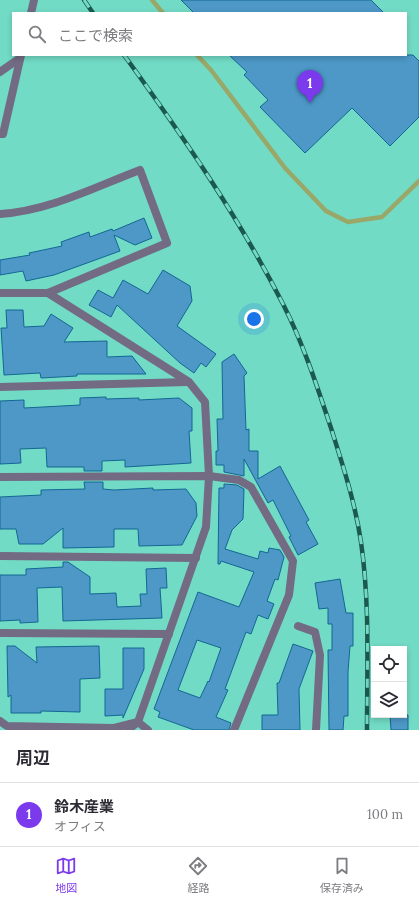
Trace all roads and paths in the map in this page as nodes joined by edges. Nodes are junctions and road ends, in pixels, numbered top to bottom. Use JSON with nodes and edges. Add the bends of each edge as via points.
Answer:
{"nodes":[{"id":1,"x":34,"y":0,"type":"edge"},
{"id":2,"x":31,"y":12,"type":"edge"},
{"id":3,"x":21,"y":57,"type":"edge"},
{"id":4,"x":0,"y":72,"type":"edge"},
{"id":5,"x":0,"y":134,"type":"edge"},
{"id":6,"x":0,"y":214,"type":"edge"},
{"id":7,"x":0,"y":293,"type":"edge"},
{"id":8,"x":48,"y":293,"type":"junction"},
{"id":9,"x":189,"y":382,"type":"junction"},
{"id":10,"x":0,"y":387,"type":"edge"},
{"id":11,"x":209,"y":476,"type":"junction"},
{"id":12,"x":0,"y":477,"type":"edge"},
{"id":13,"x":0,"y":556,"type":"edge"},
{"id":14,"x":196,"y":558,"type":"junction"},
{"id":15,"x":298,"y":626,"type":"dead end"},
{"id":16,"x":0,"y":633,"type":"edge"},
{"id":17,"x":169,"y":634,"type":"junction"},
{"id":18,"x":0,"y":721,"type":"edge"},
{"id":19,"x":138,"y":722,"type":"junction"},
{"id":20,"x":128,"y":730,"type":"edge"},
{"id":21,"x":148,"y":730,"type":"edge"},
{"id":22,"x":234,"y":730,"type":"edge"},
{"id":23,"x":316,"y":730,"type":"edge"}],
"edges":[{"from":1,"to":2,"type":"street"},
{"from":3,"to":4,"type":"street"},
{"from":3,"to":5,"type":"street","via":[[3,134]]},
{"from":6,"to":8,"type":"street","via":[[18,213],[50,205],[140,170],[167,243]]},
{"from":7,"to":8,"type":"street"},
{"from":8,"to":9,"type":"street"},
{"from":9,"to":10,"type":"street"},
{"from":9,"to":11,"type":"street","via":[[205,402]]},
{"from":11,"to":12,"type":"street"},
{"from":11,"to":14,"type":"street","via":[[206,527]]},
{"from":11,"to":22,"type":"street","via":[[239,480],[251,487],[293,560],[289,594]]},
{"from":13,"to":14,"type":"street"},
{"from":14,"to":17,"type":"street"},
{"from":15,"to":23,"type":"street","via":[[315,632],[320,655]]},
{"from":16,"to":17,"type":"street"},
{"from":17,"to":19,"type":"street"},
{"from":18,"to":19,"type":"street","via":[[7,726],[114,728]]},
{"from":19,"to":20,"type":"street"},
{"from":19,"to":21,"type":"street"}]}
